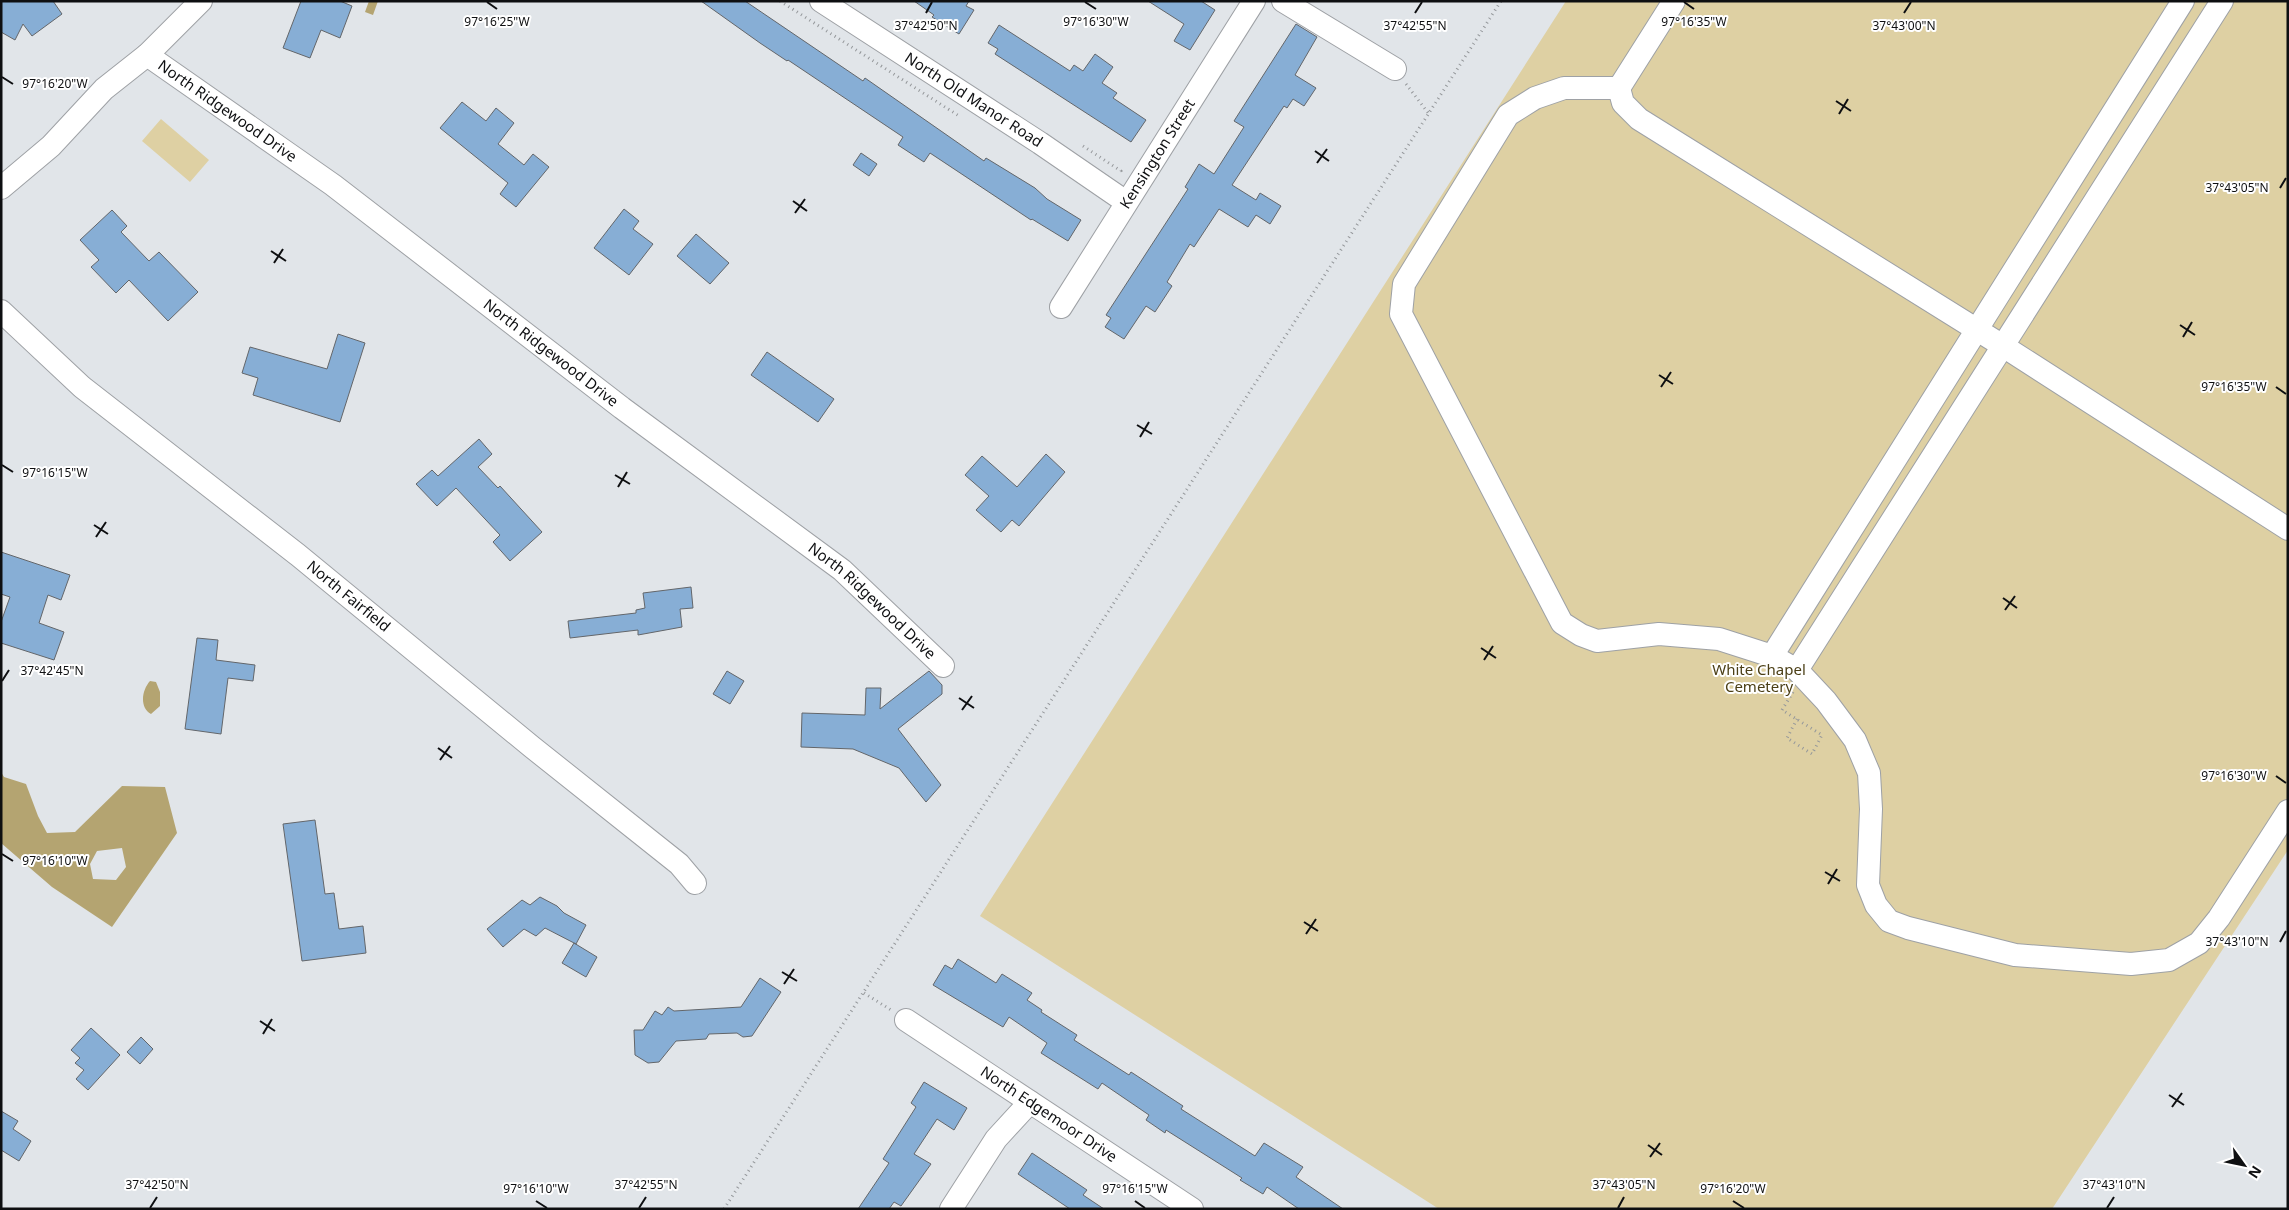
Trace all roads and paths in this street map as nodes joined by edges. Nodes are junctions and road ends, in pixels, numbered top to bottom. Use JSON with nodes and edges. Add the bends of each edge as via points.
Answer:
{"nodes":[{"id":1,"x":201,"y":1,"type":"edge"},
{"id":2,"x":821,"y":1,"type":"edge"},
{"id":3,"x":1254,"y":1,"type":"edge"},
{"id":4,"x":1283,"y":1,"type":"edge"},
{"id":5,"x":1501,"y":1,"type":"edge"},
{"id":6,"x":1674,"y":1,"type":"edge"},
{"id":7,"x":2183,"y":1,"type":"edge"},
{"id":8,"x":2222,"y":1,"type":"edge"},
{"id":9,"x":148,"y":54,"type":"junction"},
{"id":10,"x":1395,"y":69,"type":"joint"},
{"id":11,"x":1619,"y":88,"type":"junction"},
{"id":12,"x":1429,"y":114,"type":"junction"},
{"id":13,"x":1,"y":188,"type":"edge"},
{"id":14,"x":1126,"y":202,"type":"junction"},
{"id":15,"x":1061,"y":307,"type":"dead end"},
{"id":16,"x":1,"y":311,"type":"edge"},
{"id":17,"x":1976,"y":330,"type":"junction"},
{"id":18,"x":2003,"y":346,"type":"junction"},
{"id":19,"x":2288,"y":529,"type":"edge"},
{"id":20,"x":1772,"y":656,"type":"junction"},
{"id":21,"x":943,"y":666,"type":"dead end"},
{"id":22,"x":1800,"y":673,"type":"junction"},
{"id":23,"x":1797,"y":719,"type":"junction"},
{"id":24,"x":2288,"y":811,"type":"edge"},
{"id":25,"x":695,"y":883,"type":"dead end"},
{"id":26,"x":864,"y":992,"type":"junction"},
{"id":27,"x":906,"y":1020,"type":"joint"},
{"id":28,"x":1030,"y":1102,"type":"junction"},
{"id":29,"x":724,"y":1209,"type":"edge"},
{"id":30,"x":951,"y":1209,"type":"edge"},
{"id":31,"x":1192,"y":1209,"type":"edge"}],
"edges":[{"from":1,"to":9,"type":"street"},
{"from":2,"to":14,"type":"street","name":"North Old Manor Road"},
{"from":3,"to":14,"type":"street","name":"Kensington Street"},
{"from":4,"to":10,"type":"street"},
{"from":5,"to":12,"type":"path"},
{"from":6,"to":11,"type":"street"},
{"from":7,"to":17,"type":"street"},
{"from":8,"to":18,"type":"street"},
{"from":9,"to":13,"type":"street","via":[[104,89],[51,146]]},
{"from":9,"to":21,"type":"street","name":"North Ridgewood Drive","via":[[333,185],[615,402],[842,570]]},
{"from":10,"to":12,"type":"path"},
{"from":11,"to":17,"type":"street","via":[[1623,103],[1639,119]]},
{"from":11,"to":20,"type":"street","via":[[1564,88],[1535,98],[1508,115],[1404,284],[1400,314],[1562,623],[1597,641],[1659,634],[1718,639]]},
{"from":12,"to":26,"type":"path"},
{"from":14,"to":15,"type":"street","name":"Kensington Street"},
{"from":16,"to":25,"type":"street","name":"North Fairfield","via":[[82,387],[298,555],[679,864]]},
{"from":17,"to":18,"type":"street"},
{"from":17,"to":20,"type":"street"},
{"from":18,"to":19,"type":"street"},
{"from":18,"to":22,"type":"street"},
{"from":20,"to":22,"type":"street"},
{"from":22,"to":23,"type":"path","via":[[1782,710]]},
{"from":22,"to":24,"type":"street","via":[[1855,740],[1869,773],[1868,885],[1876,905],[1889,921],[1908,928],[2015,954],[2131,964],[2169,960],[2198,943],[2219,918]]},
{"from":23,"to":23,"type":"path","via":[[1822,735],[1812,754],[1786,738]]},
{"from":26,"to":27,"type":"path"},
{"from":26,"to":29,"type":"path"},
{"from":27,"to":28,"type":"street","name":"North Edgemoor Drive"},
{"from":28,"to":30,"type":"street","via":[[996,1139]]},
{"from":28,"to":31,"type":"street","name":"North Edgemoor Drive"}]}
